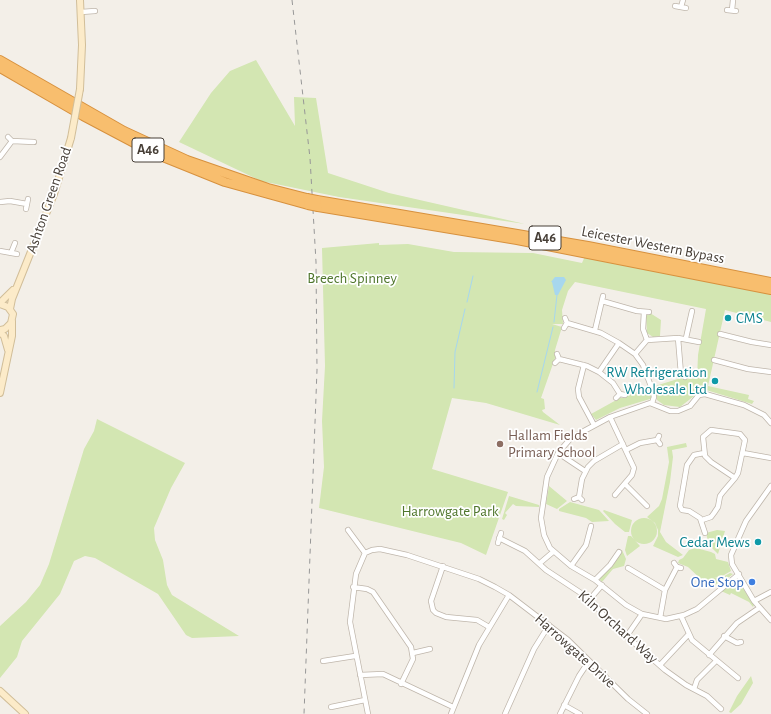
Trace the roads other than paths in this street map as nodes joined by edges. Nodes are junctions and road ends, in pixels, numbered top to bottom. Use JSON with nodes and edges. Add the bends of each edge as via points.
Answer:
{"nodes":[{"id":1,"x":80,"y":0,"type":"edge"},
{"id":2,"x":683,"y":0,"type":"edge"},
{"id":3,"x":733,"y":0,"type":"edge"},
{"id":4,"x":675,"y":6,"type":"dead end"},
{"id":5,"x":732,"y":10,"type":"dead end"},
{"id":6,"x":95,"y":12,"type":"dead end"},
{"id":7,"x":81,"y":14,"type":"junction"},
{"id":8,"x":0,"y":60,"type":"edge"},
{"id":9,"x":0,"y":68,"type":"edge"},
{"id":10,"x":34,"y":142,"type":"dead end"},
{"id":11,"x":0,"y":157,"type":"edge"},
{"id":12,"x":308,"y":201,"type":"junction"},
{"id":13,"x":0,"y":202,"type":"edge"},
{"id":14,"x":318,"y":203,"type":"junction"},
{"id":15,"x":27,"y":204,"type":"dead end"},
{"id":16,"x":15,"y":243,"type":"dead end"},
{"id":17,"x":0,"y":251,"type":"edge"},
{"id":18,"x":11,"y":253,"type":"junction"},
{"id":19,"x":17,"y":254,"type":"dead end"},
{"id":20,"x":771,"y":282,"type":"edge"},
{"id":21,"x":17,"y":286,"type":"junction"},
{"id":22,"x":771,"y":290,"type":"edge"},
{"id":23,"x":0,"y":303,"type":"edge"},
{"id":24,"x":10,"y":309,"type":"junction"},
{"id":25,"x":692,"y":310,"type":"dead end"},
{"id":26,"x":12,"y":321,"type":"junction"},
{"id":27,"x":564,"y":328,"type":"dead end"},
{"id":28,"x":594,"y":330,"type":"junction"},
{"id":29,"x":0,"y":331,"type":"edge"},
{"id":30,"x":720,"y":334,"type":"dead end"},
{"id":31,"x":678,"y":338,"type":"junction"},
{"id":32,"x":686,"y":338,"type":"junction"},
{"id":33,"x":647,"y":340,"type":"junction"},
{"id":34,"x":699,"y":342,"type":"dead end"},
{"id":35,"x":619,"y":343,"type":"junction"},
{"id":36,"x":771,"y":345,"type":"edge"},
{"id":37,"x":8,"y":352,"type":"junction"},
{"id":38,"x":635,"y":354,"type":"junction"},
{"id":39,"x":557,"y":359,"type":"dead end"},
{"id":40,"x":714,"y":360,"type":"dead end"},
{"id":41,"x":584,"y":366,"type":"junction"},
{"id":42,"x":599,"y":372,"type":"junction"},
{"id":43,"x":771,"y":372,"type":"edge"},
{"id":44,"x":683,"y":376,"type":"dead end"},
{"id":45,"x":0,"y":392,"type":"edge"},
{"id":46,"x":620,"y":396,"type":"dead end"},
{"id":47,"x":652,"y":403,"type":"junction"},
{"id":48,"x":764,"y":415,"type":"junction"},
{"id":49,"x":771,"y":415,"type":"edge"},
{"id":50,"x":610,"y":417,"type":"junction"},
{"id":51,"x":771,"y":423,"type":"edge"},
{"id":52,"x":594,"y":425,"type":"junction"},
{"id":53,"x":658,"y":440,"type":"dead end"},
{"id":54,"x":623,"y":444,"type":"junction"},
{"id":55,"x":626,"y":450,"type":"junction"},
{"id":56,"x":558,"y":453,"type":"junction"},
{"id":57,"x":704,"y":453,"type":"junction"},
{"id":58,"x":743,"y":453,"type":"junction"},
{"id":59,"x":771,"y":458,"type":"edge"},
{"id":60,"x":585,"y":472,"type":"junction"},
{"id":61,"x":735,"y":478,"type":"junction"},
{"id":62,"x":625,"y":484,"type":"junction"},
{"id":63,"x":771,"y":486,"type":"edge"},
{"id":64,"x":615,"y":495,"type":"dead end"},
{"id":65,"x":578,"y":499,"type":"dead end"},
{"id":66,"x":648,"y":507,"type":"dead end"},
{"id":67,"x":702,"y":520,"type":"junction"},
{"id":68,"x":592,"y":524,"type":"dead end"},
{"id":69,"x":347,"y":529,"type":"dead end"},
{"id":70,"x":705,"y":532,"type":"dead end"},
{"id":71,"x":499,"y":538,"type":"dead end"},
{"id":72,"x":553,"y":552,"type":"junction"},
{"id":73,"x":619,"y":552,"type":"dead end"},
{"id":74,"x":365,"y":553,"type":"junction"},
{"id":75,"x":540,"y":563,"type":"junction"},
{"id":76,"x":443,"y":566,"type":"junction"},
{"id":77,"x":571,"y":566,"type":"junction"},
{"id":78,"x":677,"y":566,"type":"dead end"},
{"id":79,"x":627,"y":567,"type":"dead end"},
{"id":80,"x":739,"y":574,"type":"junction"},
{"id":81,"x":595,"y":580,"type":"junction"},
{"id":82,"x":602,"y":585,"type":"junction"},
{"id":83,"x":353,"y":587,"type":"junction"},
{"id":84,"x":665,"y":590,"type":"junction"},
{"id":85,"x":771,"y":592,"type":"edge"},
{"id":86,"x":509,"y":595,"type":"junction"},
{"id":87,"x":590,"y":599,"type":"junction"},
{"id":88,"x":754,"y":601,"type":"junction"},
{"id":89,"x":759,"y":608,"type":"junction"},
{"id":90,"x":642,"y":614,"type":"junction"},
{"id":91,"x":681,"y":616,"type":"junction"},
{"id":92,"x":660,"y":618,"type":"junction"},
{"id":93,"x":771,"y":620,"type":"edge"},
{"id":94,"x":549,"y":625,"type":"junction"},
{"id":95,"x":489,"y":627,"type":"junction"},
{"id":96,"x":688,"y":635,"type":"junction"},
{"id":97,"x":724,"y":636,"type":"junction"},
{"id":98,"x":626,"y":637,"type":"junction"},
{"id":99,"x":740,"y":642,"type":"dead end"},
{"id":100,"x":430,"y":649,"type":"dead end"},
{"id":101,"x":413,"y":653,"type":"junction"},
{"id":102,"x":709,"y":655,"type":"junction"},
{"id":103,"x":355,"y":656,"type":"junction"},
{"id":104,"x":328,"y":660,"type":"junction"},
{"id":105,"x":322,"y":661,"type":"dead end"},
{"id":106,"x":589,"y":661,"type":"junction"},
{"id":107,"x":716,"y":661,"type":"junction"},
{"id":108,"x":660,"y":665,"type":"junction"},
{"id":109,"x":329,"y":666,"type":"dead end"},
{"id":110,"x":360,"y":675,"type":"junction"},
{"id":111,"x":730,"y":681,"type":"dead end"},
{"id":112,"x":401,"y":684,"type":"junction"},
{"id":113,"x":694,"y":689,"type":"junction"},
{"id":114,"x":0,"y":691,"type":"edge"},
{"id":115,"x":365,"y":700,"type":"junction"},
{"id":116,"x":564,"y":705,"type":"junction"},
{"id":117,"x":331,"y":707,"type":"dead end"},
{"id":118,"x":453,"y":707,"type":"junction"},
{"id":119,"x":721,"y":709,"type":"dead end"},
{"id":120,"x":25,"y":714,"type":"edge"},
{"id":121,"x":368,"y":714,"type":"edge"},
{"id":122,"x":451,"y":714,"type":"edge"},
{"id":123,"x":505,"y":714,"type":"edge"},
{"id":124,"x":560,"y":714,"type":"edge"},
{"id":125,"x":580,"y":714,"type":"edge"},
{"id":126,"x":647,"y":714,"type":"edge"}],
"edges":[{"from":1,"to":7,"type":"street","name":"Ashton Green Road"},
{"from":2,"to":4,"type":"street","via":[[684,8]]},
{"from":3,"to":5,"type":"street"},
{"from":6,"to":7,"type":"street"},
{"from":7,"to":21,"type":"street","name":"Ashton Green Road","bridge":true,"via":[[80,89],[71,138],[54,194]]},
{"from":8,"to":12,"type":"highway","number":"A46","via":[[124,131],[180,157]]},
{"from":9,"to":12,"type":"highway","number":"A46","via":[[153,153],[225,182]]},
{"from":10,"to":11,"type":"street","via":[[10,139]]},
{"from":12,"to":14,"type":"highway","number":"A46","bridge":true},
{"from":13,"to":15,"type":"street"},
{"from":14,"to":20,"type":"highway","name":"Leicester Western Bypass","number":"A46","via":[[588,246]]},
{"from":14,"to":22,"type":"highway","name":"Leicester Western Bypass","number":"A46"},
{"from":16,"to":18,"type":"street"},
{"from":17,"to":18,"type":"street"},
{"from":18,"to":19,"type":"street"},
{"from":21,"to":23,"type":"street","name":"Ashton Green Road"},
{"from":21,"to":24,"type":"street","name":"Ashton Green Road"},
{"from":23,"to":24,"type":"street","name":"Ashton Green Road"},
{"from":24,"to":26,"type":"street","name":"Ashton Green Road","via":[[13,314]]},
{"from":25,"to":32,"type":"street"},
{"from":26,"to":29,"type":"street","via":[[8,327]]},
{"from":26,"to":37,"type":"street","name":"Ashton Green Road"},
{"from":27,"to":28,"type":"street","via":[[566,320]]},
{"from":28,"to":33,"type":"street","via":[[602,298],[647,312],[643,329]]},
{"from":28,"to":35,"type":"street"},
{"from":29,"to":37,"type":"street"},
{"from":30,"to":36,"type":"street"},
{"from":31,"to":32,"type":"street"},
{"from":31,"to":33,"type":"street"},
{"from":31,"to":44,"type":"street"},
{"from":32,"to":34,"type":"street"},
{"from":33,"to":38,"type":"street"},
{"from":35,"to":38,"type":"street"},
{"from":35,"to":42,"type":"street"},
{"from":37,"to":45,"type":"street","name":"Ashton Green Road"},
{"from":38,"to":47,"type":"street","via":[[644,365],[654,396]]},
{"from":39,"to":41,"type":"street"},
{"from":40,"to":43,"type":"street"},
{"from":41,"to":42,"type":"street"},
{"from":41,"to":52,"type":"street","via":[[578,389],[579,397]]},
{"from":42,"to":46,"type":"street","via":[[613,383]]},
{"from":47,"to":48,"type":"street","via":[[666,410],[678,411],[690,406],[698,395],[705,394],[744,405]]},
{"from":47,"to":50,"type":"street"},
{"from":48,"to":49,"type":"street"},
{"from":48,"to":51,"type":"street"},
{"from":50,"to":52,"type":"street"},
{"from":50,"to":54,"type":"street"},
{"from":52,"to":56,"type":"street","via":[[568,440]]},
{"from":53,"to":55,"type":"street","via":[[640,443]]},
{"from":54,"to":55,"type":"street"},
{"from":54,"to":60,"type":"street","via":[[594,461]]},
{"from":55,"to":62,"type":"street","via":[[634,468]]},
{"from":56,"to":60,"type":"street"},
{"from":56,"to":72,"type":"street","via":[[548,471],[541,518],[548,544]]},
{"from":57,"to":58,"type":"street","via":[[703,437],[714,429],[742,435],[745,440]]},
{"from":57,"to":61,"type":"street","via":[[711,462]]},
{"from":57,"to":67,"type":"street","via":[[694,455],[687,465],[680,506],[682,510],[689,511]]},
{"from":58,"to":59,"type":"street"},
{"from":58,"to":61,"type":"street","via":[[740,469]]},
{"from":60,"to":65,"type":"street"},
{"from":61,"to":67,"type":"street","via":[[720,496],[718,507],[711,517]]},
{"from":62,"to":64,"type":"street"},
{"from":62,"to":66,"type":"street"},
{"from":63,"to":80,"type":"street","via":[[748,517],[732,551],[731,560]]},
{"from":67,"to":70,"type":"street"},
{"from":68,"to":77,"type":"street","via":[[586,545]]},
{"from":69,"to":74,"type":"street"},
{"from":71,"to":75,"type":"street","name":"Kiln Orchard Way","via":[[524,550]]},
{"from":72,"to":75,"type":"street"},
{"from":72,"to":77,"type":"street"},
{"from":73,"to":81,"type":"street"},
{"from":74,"to":76,"type":"street","name":"Harrowgate Drive","via":[[380,549]]},
{"from":74,"to":83,"type":"street"},
{"from":75,"to":87,"type":"street","name":"Kiln Orchard Way","via":[[546,570]]},
{"from":76,"to":86,"type":"street","name":"Harrowgate Drive","via":[[479,579]]},
{"from":76,"to":95,"type":"street","via":[[431,601],[433,610],[440,616],[477,620]]},
{"from":77,"to":81,"type":"street"},
{"from":78,"to":84,"type":"street"},
{"from":79,"to":84,"type":"street"},
{"from":80,"to":88,"type":"street"},
{"from":80,"to":91,"type":"street","via":[[697,609]]},
{"from":81,"to":82,"type":"street"},
{"from":82,"to":87,"type":"street"},
{"from":82,"to":90,"type":"street","via":[[626,605]]},
{"from":83,"to":101,"type":"street","via":[[373,592]]},
{"from":83,"to":103,"type":"street","via":[[350,622]]},
{"from":84,"to":92,"type":"street"},
{"from":85,"to":88,"type":"street"},
{"from":86,"to":94,"type":"street","name":"Harrowgate Drive"},
{"from":86,"to":95,"type":"street"},
{"from":87,"to":98,"type":"street","name":"Kiln Orchard Way"},
{"from":88,"to":89,"type":"street"},
{"from":89,"to":93,"type":"street"},
{"from":89,"to":97,"type":"street","via":[[739,621]]},
{"from":90,"to":92,"type":"street"},
{"from":90,"to":98,"type":"street"},
{"from":91,"to":92,"type":"street"},
{"from":91,"to":96,"type":"street"},
{"from":94,"to":106,"type":"street","name":"Harrowgate Drive"},
{"from":94,"to":123,"type":"street","via":[[534,649]]},
{"from":95,"to":118,"type":"street"},
{"from":96,"to":102,"type":"street"},
{"from":96,"to":108,"type":"street"},
{"from":97,"to":99,"type":"street"},
{"from":97,"to":102,"type":"street"},
{"from":98,"to":108,"type":"street","name":"Kiln Orchard Way"},
{"from":100,"to":101,"type":"street"},
{"from":101,"to":112,"type":"street","via":[[413,659]]},
{"from":102,"to":107,"type":"street"},
{"from":103,"to":104,"type":"street"},
{"from":103,"to":110,"type":"street"},
{"from":104,"to":105,"type":"street"},
{"from":104,"to":109,"type":"street"},
{"from":106,"to":116,"type":"street"},
{"from":106,"to":126,"type":"street","name":"Harrowgate Drive"},
{"from":107,"to":111,"type":"street","via":[[736,677]]},
{"from":107,"to":113,"type":"street","via":[[697,680]]},
{"from":108,"to":113,"type":"street","name":"Kiln Orchard Way"},
{"from":110,"to":112,"type":"street","via":[[383,674]]},
{"from":110,"to":115,"type":"street"},
{"from":112,"to":118,"type":"street"},
{"from":113,"to":119,"type":"street","name":"Kiln Orchard Way"},
{"from":114,"to":120,"type":"street"},
{"from":115,"to":117,"type":"street","via":[[337,703]]},
{"from":115,"to":121,"type":"street"},
{"from":116,"to":124,"type":"street"},
{"from":116,"to":125,"type":"street"},
{"from":118,"to":122,"type":"street"}]}
